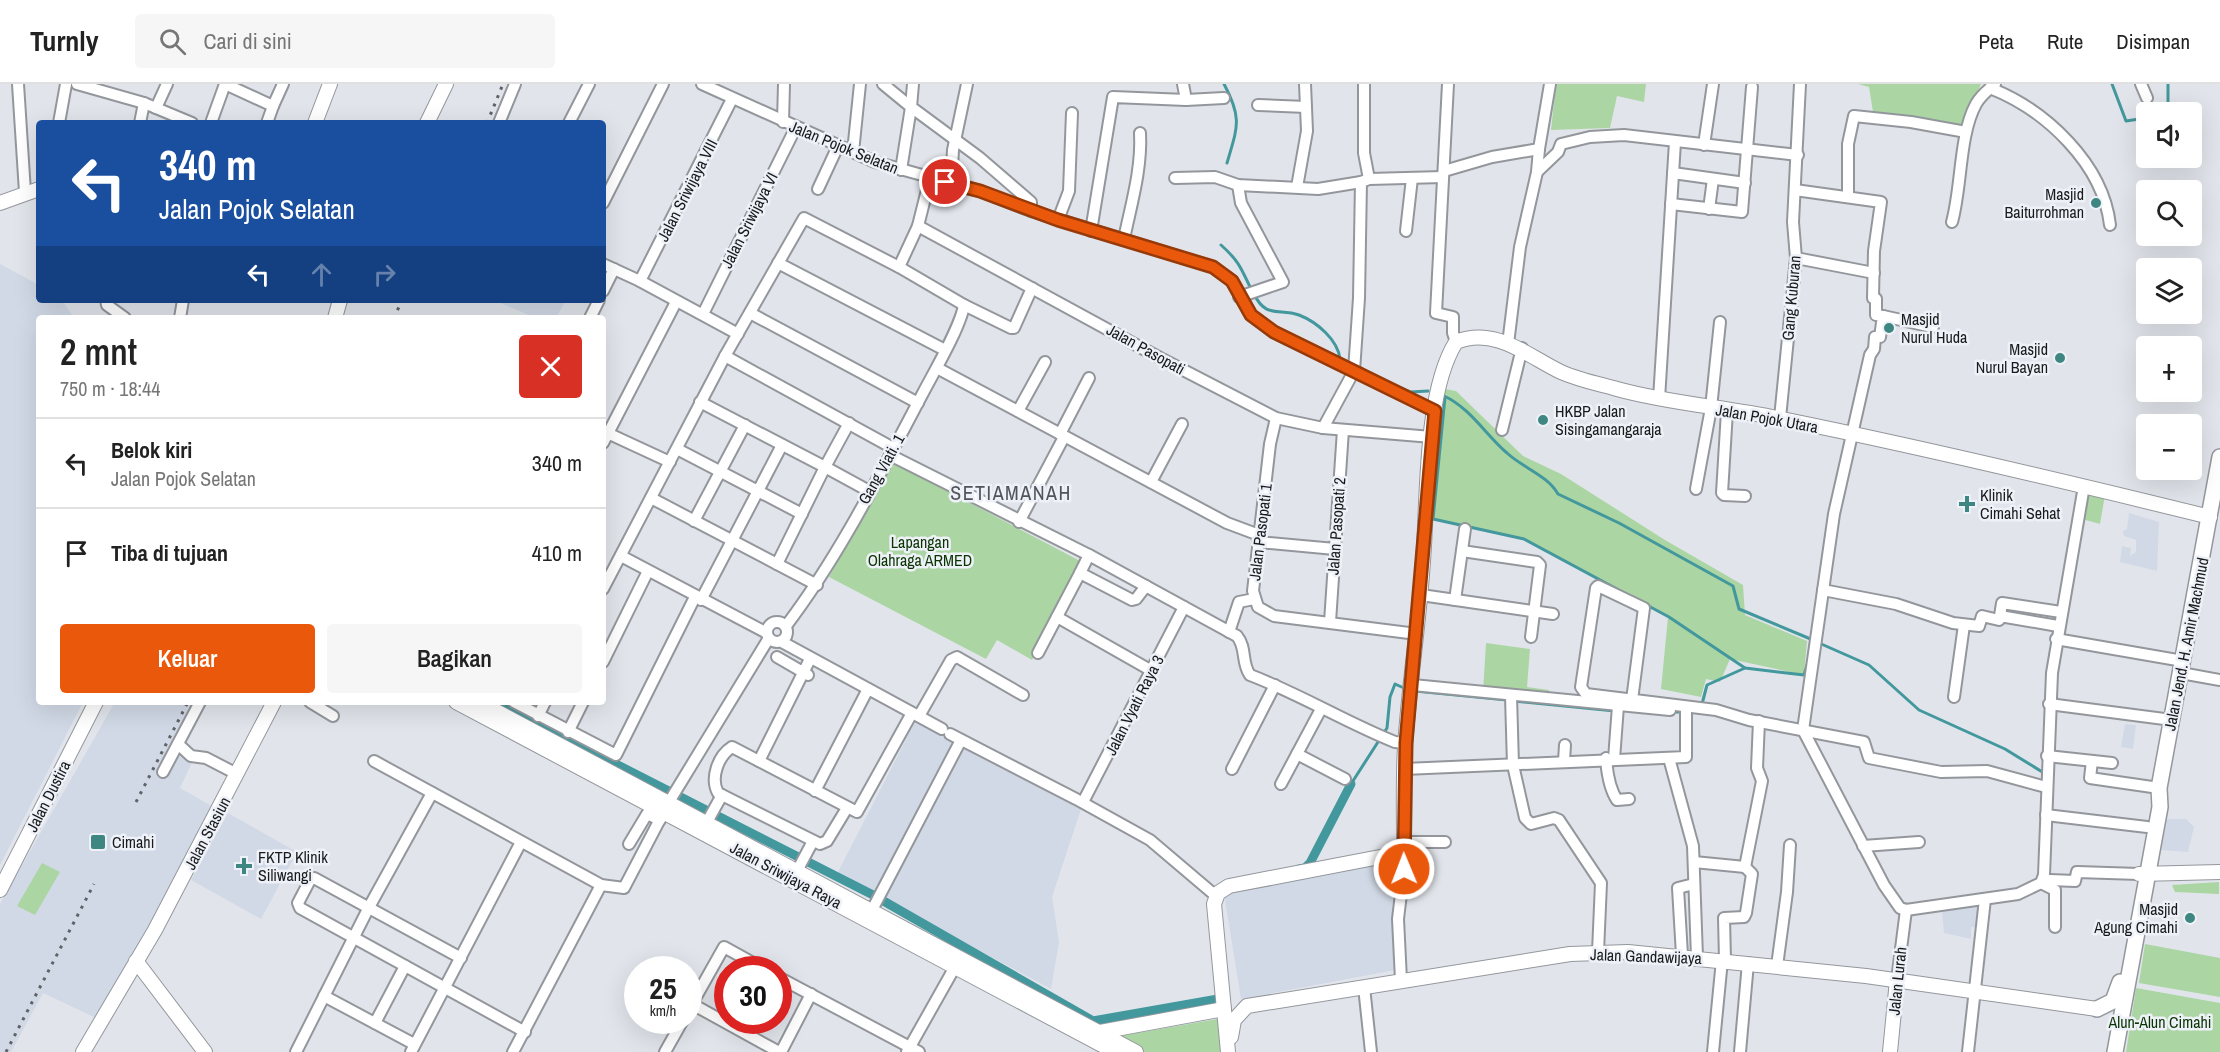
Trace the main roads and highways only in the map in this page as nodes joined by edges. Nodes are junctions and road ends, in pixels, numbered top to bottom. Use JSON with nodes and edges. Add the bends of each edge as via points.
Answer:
{"nodes":[{"id":1,"x":330,"y":84,"type":"edge"},
{"id":2,"x":446,"y":84,"type":"edge"},
{"id":3,"x":316,"y":120,"type":"edge"},
{"id":4,"x":428,"y":120,"type":"edge"},
{"id":5,"x":36,"y":190,"type":"edge"},
{"id":6,"x":0,"y":203,"type":"edge"},
{"id":7,"x":2220,"y":458,"type":"edge"},
{"id":8,"x":2219,"y":478,"type":"edge"},
{"id":9,"x":2210,"y":517,"type":"junction"},
{"id":10,"x":96,"y":705,"type":"edge"},
{"id":11,"x":272,"y":705,"type":"edge"},
{"id":12,"x":462,"y":705,"type":"edge"},
{"id":13,"x":485,"y":705,"type":"edge"},
{"id":14,"x":666,"y":808,"type":"junction"},
{"id":15,"x":2220,"y":872,"type":"edge"},
{"id":16,"x":2143,"y":874,"type":"junction"},
{"id":17,"x":0,"y":890,"type":"edge"},
{"id":18,"x":873,"y":907,"type":"junction"},
{"id":19,"x":136,"y":961,"type":"junction"},
{"id":20,"x":1897,"y":980,"type":"junction"},
{"id":21,"x":1224,"y":1009,"type":"junction"},
{"id":22,"x":2097,"y":1009,"type":"junction"},
{"id":23,"x":1100,"y":1032,"type":"junction"},
{"id":24,"x":83,"y":1052,"type":"edge"},
{"id":25,"x":205,"y":1052,"type":"edge"},
{"id":26,"x":1115,"y":1052,"type":"edge"},
{"id":27,"x":1136,"y":1052,"type":"edge"},
{"id":28,"x":1228,"y":1052,"type":"edge"},
{"id":29,"x":1890,"y":1052,"type":"edge"},
{"id":30,"x":2106,"y":1052,"type":"edge"},
{"id":31,"x":2115,"y":1052,"type":"edge"}],
"edges":[{"from":1,"to":3,"type":"main road"},
{"from":2,"to":4,"type":"main road"},
{"from":5,"to":6,"type":"main road"},
{"from":7,"to":8,"type":"highway","name":"Jalan Jend. H. Amir Machmud"},
{"from":8,"to":9,"type":"highway","name":"Jalan Jend. H. Amir Machmud"},
{"from":9,"to":16,"type":"highway","name":"Jalan Jend. H. Amir Machmud"},
{"from":9,"to":21,"type":"main road","name":"Jalan Pojok Utara","via":[[1780,418],[1659,399],[1576,378],[1515,346],[1476,338],[1456,342],[1450,351],[1435,411],[1412,690],[1400,742],[1404,842],[1397,851],[1384,856],[1229,886],[1216,896]]},
{"from":10,"to":17,"type":"main road","name":"Jalan Dustira"},
{"from":11,"to":19,"type":"main road","name":"Jalan Stasiun"},
{"from":12,"to":14,"type":"main road","name":"Jalan Sriwijaya Raya"},
{"from":13,"to":14,"type":"main road","name":"Jalan Sriwijaya Raya"},
{"from":14,"to":18,"type":"main road","name":"Jalan Sriwijaya Raya","via":[[706,823]]},
{"from":15,"to":16,"type":"main road"},
{"from":16,"to":22,"type":"highway","name":"Jalan Jend. H. Amir Machmud","via":[[2119,990],[2113,1001]]},
{"from":16,"to":31,"type":"highway","name":"Jalan Jend. H. Amir Machmud"},
{"from":18,"to":23,"type":"main road","name":"Jalan Sriwijaya Raya"},
{"from":18,"to":26,"type":"main road","name":"Jalan Sriwijaya Raya","via":[[956,965]]},
{"from":19,"to":24,"type":"main road","name":"Jalan Stasiun"},
{"from":19,"to":25,"type":"main road"},
{"from":20,"to":22,"type":"main road","name":"Jalan Gandawijaya"},
{"from":20,"to":28,"type":"main road","name":"Jalan Gandawijaya","via":[[1682,955],[1598,952],[1247,1006],[1234,1020]]},
{"from":20,"to":29,"type":"main road","name":"Jalan Lurah"},
{"from":21,"to":23,"type":"main road"},
{"from":21,"to":28,"type":"main road"},
{"from":22,"to":30,"type":"highway","via":[[2109,1023]]},
{"from":23,"to":27,"type":"main road","name":"Jalan Sriwijaya Raya"}]}
